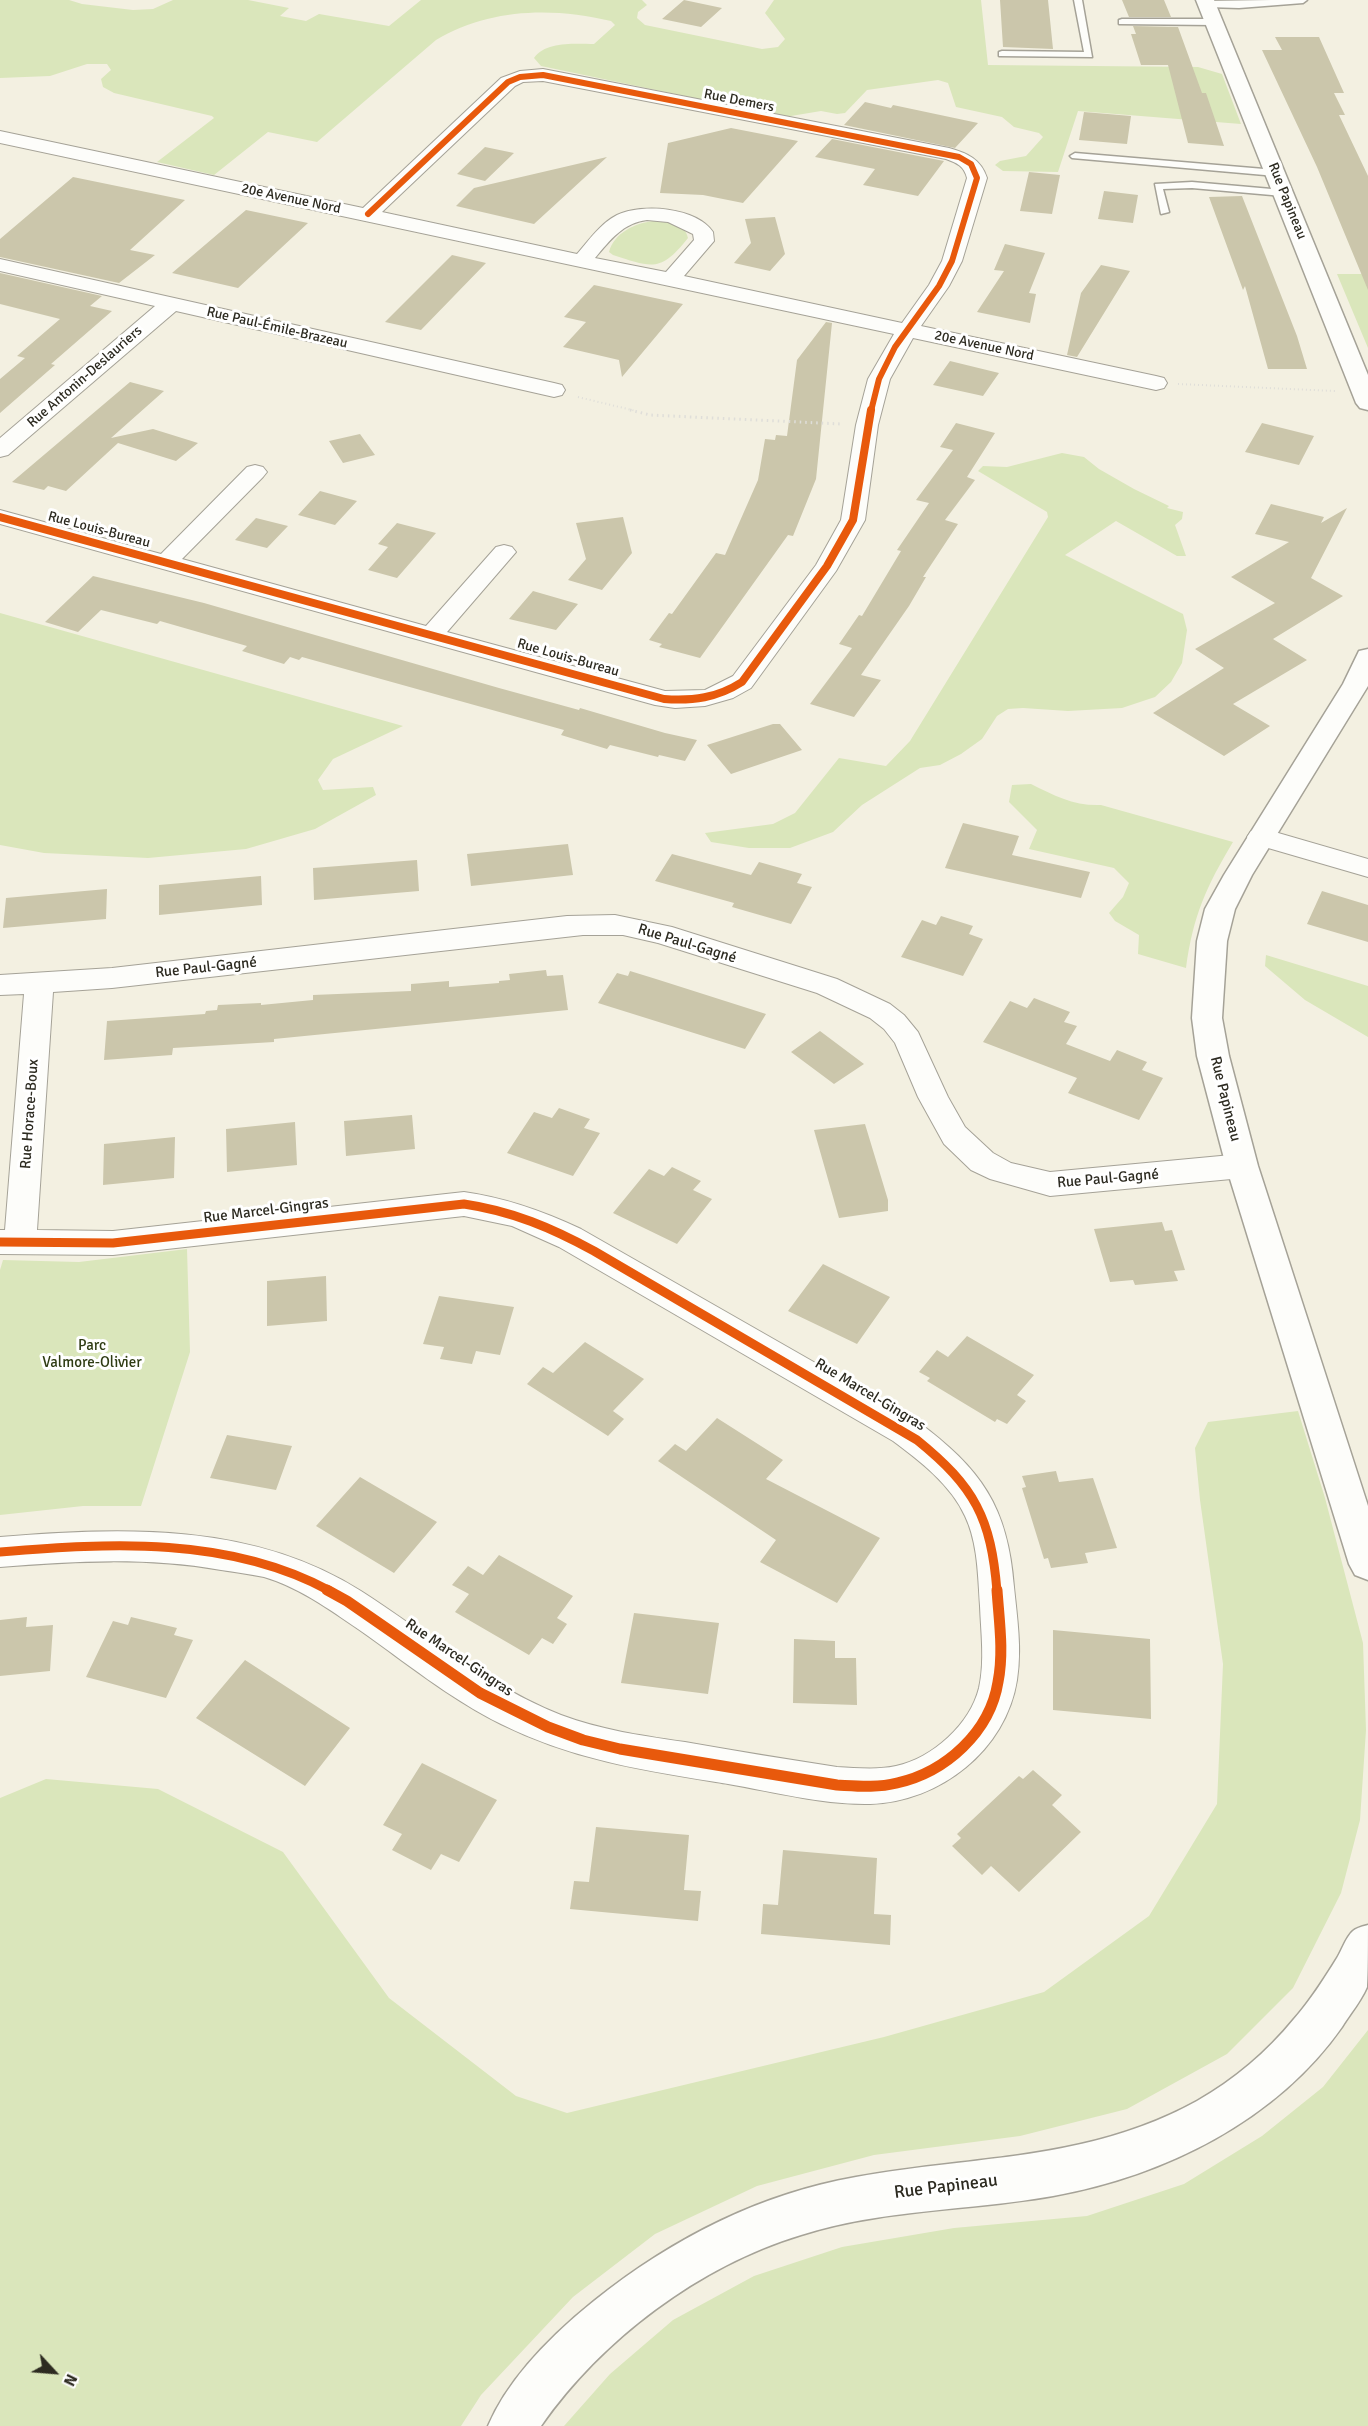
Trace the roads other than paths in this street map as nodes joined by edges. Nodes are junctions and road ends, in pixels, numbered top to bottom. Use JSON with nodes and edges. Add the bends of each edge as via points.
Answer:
{"nodes":[{"id":1,"x":1078,"y":0,"type":"edge"},
{"id":2,"x":1303,"y":0,"type":"edge"},
{"id":3,"x":1209,"y":9,"type":"edge"},
{"id":4,"x":1122,"y":22,"type":"dead end"},
{"id":5,"x":1002,"y":54,"type":"dead end"},
{"id":6,"x":0,"y":137,"type":"edge"},
{"id":7,"x":1075,"y":156,"type":"dead end"},
{"id":8,"x":1275,"y":173,"type":"junction"},
{"id":9,"x":1283,"y":193,"type":"junction"},
{"id":10,"x":1164,"y":212,"type":"dead end"},
{"id":11,"x":368,"y":214,"type":"junction"},
{"id":12,"x":582,"y":260,"type":"junction"},
{"id":13,"x":0,"y":265,"type":"edge"},
{"id":14,"x":671,"y":279,"type":"junction"},
{"id":15,"x":171,"y":304,"type":"junction"},
{"id":16,"x":907,"y":330,"type":"junction"},
{"id":17,"x":1156,"y":383,"type":"road end"},
{"id":18,"x":554,"y":390,"type":"road end"},
{"id":19,"x":1365,"y":396,"type":"edge"},
{"id":20,"x":0,"y":450,"type":"edge"},
{"id":21,"x":255,"y":472,"type":"dead end"},
{"id":22,"x":0,"y":517,"type":"edge"},
{"id":23,"x":504,"y":552,"type":"dead end"},
{"id":24,"x":166,"y":562,"type":"junction"},
{"id":25,"x":432,"y":634,"type":"junction"},
{"id":26,"x":1368,"y":657,"type":"edge"},
{"id":27,"x":1261,"y":837,"type":"junction"},
{"id":28,"x":1368,"y":868,"type":"edge"},
{"id":29,"x":39,"y":984,"type":"junction"},
{"id":30,"x":0,"y":985,"type":"edge"},
{"id":31,"x":1242,"y":1166,"type":"junction"},
{"id":32,"x":10,"y":1243,"type":"edge"},
{"id":33,"x":0,"y":1552,"type":"edge"},
{"id":34,"x":1368,"y":1564,"type":"edge"},
{"id":35,"x":1368,"y":1945,"type":"edge"},
{"id":36,"x":512,"y":2426,"type":"edge"}],
"edges":[{"from":1,"to":5,"type":"lane","via":[[1089,55]]},
{"from":2,"to":3,"type":"lane","via":[[1250,2]]},
{"from":3,"to":4,"type":"lane"},
{"from":3,"to":8,"type":"street","name":"Rue Papineau"},
{"from":6,"to":11,"type":"street","name":"20e Avenue Nord"},
{"from":7,"to":8,"type":"lane"},
{"from":8,"to":9,"type":"street","name":"Rue Papineau"},
{"from":9,"to":10,"type":"lane","via":[[1158,186]]},
{"from":9,"to":19,"type":"street","name":"Rue Papineau"},
{"from":11,"to":12,"type":"street","name":"20e Avenue Nord"},
{"from":11,"to":16,"type":"street","name":"Rue Demers","via":[[508,82],[531,76],[962,158],[976,170],[977,178],[960,241],[939,286]]},
{"from":12,"to":14,"type":"street","name":"20e Avenue Nord"},
{"from":12,"to":14,"type":"street","via":[[625,219],[676,217],[693,223],[703,232],[704,241]]},
{"from":13,"to":15,"type":"street","name":"Rue Paul-Émile-Brazeau"},
{"from":14,"to":16,"type":"street","name":"20e Avenue Nord"},
{"from":15,"to":18,"type":"street","name":"Rue Paul-Émile-Brazeau"},
{"from":15,"to":20,"type":"street","name":"Rue Antonin-Deslauriers"},
{"from":16,"to":17,"type":"street","name":"20e Avenue Nord"},
{"from":16,"to":25,"type":"street","name":"Rue Louis-Bureau","via":[[886,363],[873,400],[853,520],[827,566],[742,682],[727,693],[710,699],[664,699]]},
{"from":21,"to":24,"type":"street","name":"Rue Louis-Bureau"},
{"from":22,"to":24,"type":"street","name":"Rue Louis-Bureau"},
{"from":23,"to":25,"type":"street"},
{"from":24,"to":25,"type":"street","name":"Rue Louis-Bureau"},
{"from":26,"to":27,"type":"street","name":"Rue Papineau","via":[[1356,684]]},
{"from":27,"to":28,"type":"street"},
{"from":27,"to":31,"type":"street","name":"Rue Papineau","via":[[1221,909],[1212,941],[1208,983],[1207,1018],[1213,1056]]},
{"from":29,"to":30,"type":"street","name":"Rue Paul-Gagné"},
{"from":29,"to":31,"type":"street","name":"Rue Paul-Gagné","via":[[567,926],[628,926],[830,989],[880,1010],[908,1037],[940,1116],[955,1139],[998,1171],[1050,1184]]},
{"from":29,"to":32,"type":"street","name":"Rue Horace-Boux"},
{"from":31,"to":34,"type":"street","name":"Rue Papineau"},
{"from":32,"to":33,"type":"street","name":"Rue Marcel-Gingras","via":[[113,1243],[465,1204],[489,1206],[560,1231],[906,1431],[934,1451],[955,1474],[986,1525],[994,1556],[1000,1644],[997,1689],[984,1722],[972,1739],[939,1767],[903,1782],[837,1785],[620,1749],[548,1727],[480,1693],[347,1601],[302,1576],[264,1562],[177,1547],[84,1545]]},
{"from":35,"to":36,"type":"street","name":"Rue Papineau","via":[[1342,1991],[1308,2037],[1273,2073],[1218,2112],[1140,2149],[1067,2171],[852,2200],[801,2212],[710,2249],[660,2278],[601,2325],[548,2378]]}]}
